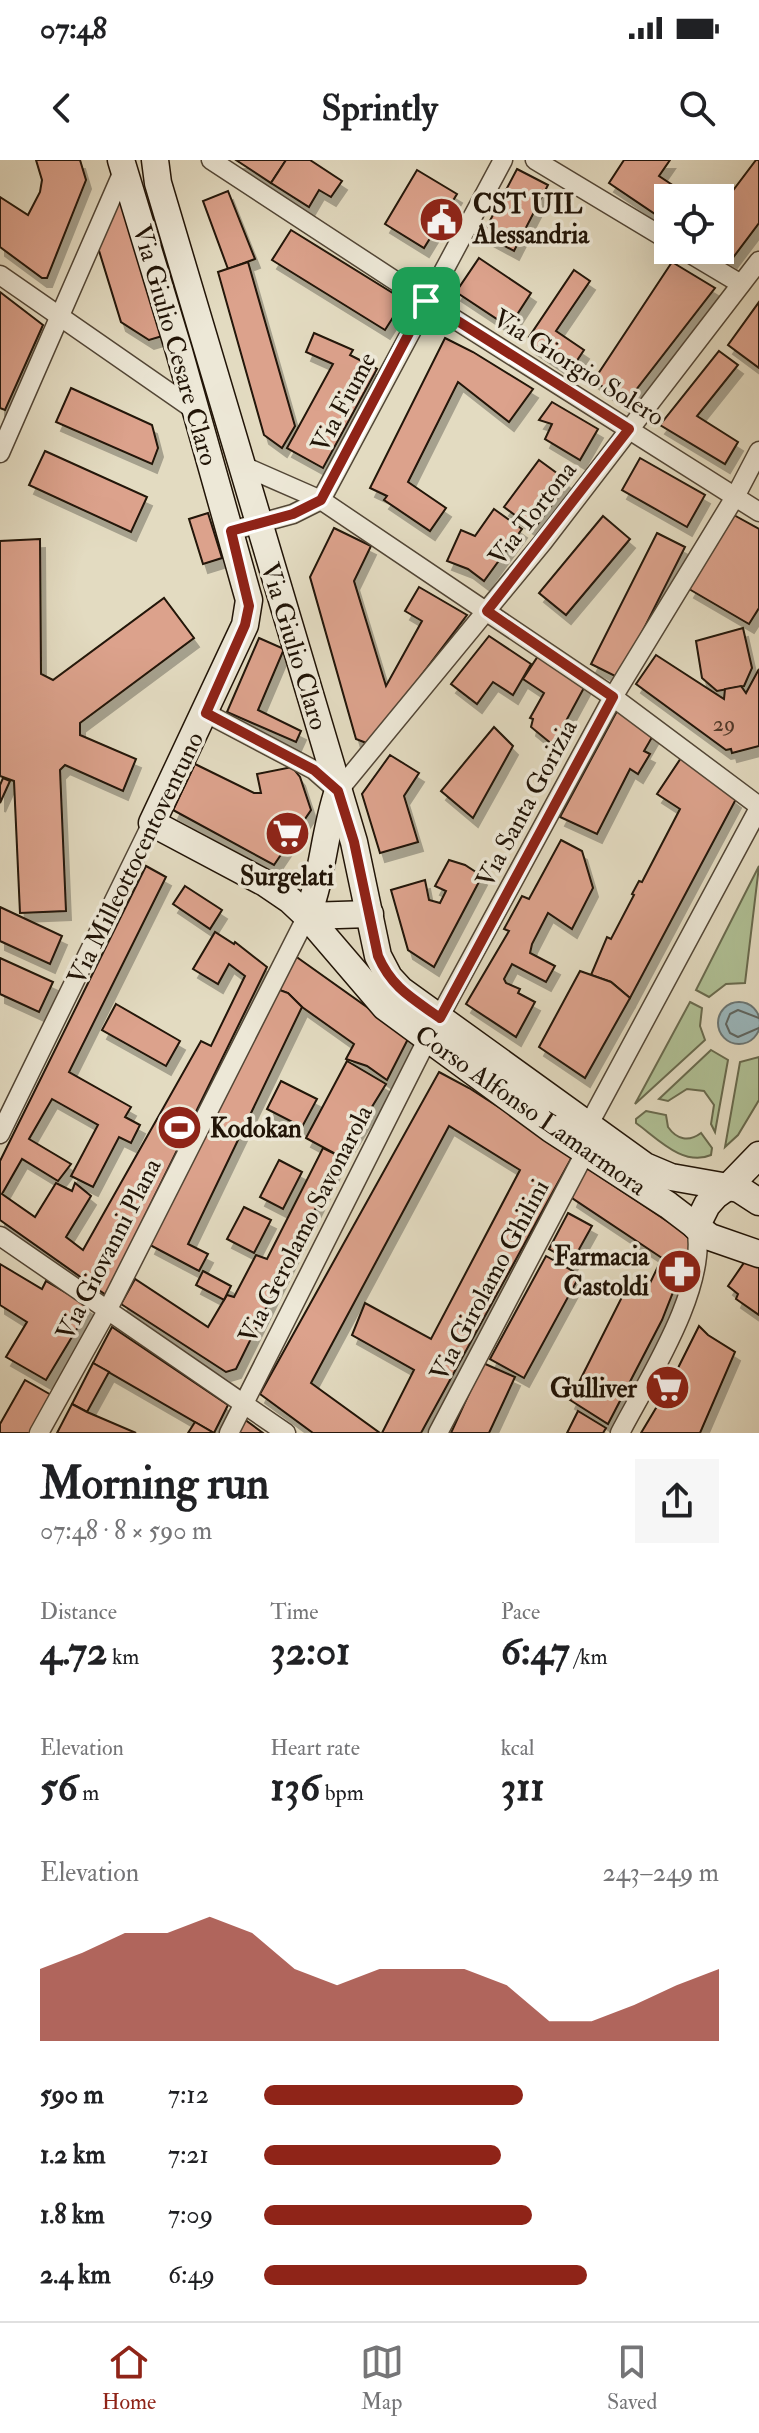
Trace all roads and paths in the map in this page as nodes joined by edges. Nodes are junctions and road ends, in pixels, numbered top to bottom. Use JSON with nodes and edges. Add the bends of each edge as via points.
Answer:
{"nodes":[{"id":1,"x":155,"y":160,"type":"edge"},
{"id":2,"x":211,"y":160,"type":"edge"},
{"id":3,"x":503,"y":160,"type":"edge"},
{"id":4,"x":535,"y":160,"type":"edge"},
{"id":5,"x":122,"y":164,"type":"edge"},
{"id":6,"x":654,"y":232,"type":"edge"},
{"id":7,"x":759,"y":261,"type":"edge"},
{"id":8,"x":707,"y":264,"type":"edge"},
{"id":9,"x":0,"y":275,"type":"edge"},
{"id":10,"x":741,"y":284,"type":"junction"},
{"id":11,"x":426,"y":301,"type":"junction"},
{"id":12,"x":59,"y":318,"type":"junction"},
{"id":13,"x":196,"y":411,"type":"junction"},
{"id":14,"x":629,"y":429,"type":"junction"},
{"id":15,"x":759,"y":451,"type":"edge"},
{"id":16,"x":0,"y":453,"type":"edge"},
{"id":17,"x":241,"y":465,"type":"junction"},
{"id":18,"x":735,"y":497,"type":"junction"},
{"id":19,"x":321,"y":500,"type":"junction"},
{"id":20,"x":759,"y":512,"type":"edge"},
{"id":21,"x":259,"y":524,"type":"junction"},
{"id":22,"x":231,"y":531,"type":"junction"},
{"id":23,"x":487,"y":611,"type":"junction"},
{"id":24,"x":613,"y":697,"type":"junction"},
{"id":25,"x":206,"y":713,"type":"junction"},
{"id":26,"x":338,"y":791,"type":"junction"},
{"id":27,"x":758,"y":812,"type":"edge"},
{"id":28,"x":152,"y":823,"type":"junction"},
{"id":29,"x":370,"y":914,"type":"junction"},
{"id":30,"x":307,"y":916,"type":"junction"},
{"id":31,"x":434,"y":1028,"type":"junction"},
{"id":32,"x":589,"y":1124,"type":"junction"},
{"id":33,"x":0,"y":1134,"type":"edge"},
{"id":34,"x":586,"y":1151,"type":"junction"},
{"id":35,"x":759,"y":1155,"type":"edge"},
{"id":36,"x":729,"y":1186,"type":"junction"},
{"id":37,"x":759,"y":1202,"type":"edge"},
{"id":38,"x":696,"y":1227,"type":"junction"},
{"id":39,"x":0,"y":1236,"type":"edge"},
{"id":40,"x":756,"y":1249,"type":"edge"},
{"id":41,"x":107,"y":1311,"type":"junction"},
{"id":42,"x":245,"y":1402,"type":"junction"},
{"id":43,"x":39,"y":1433,"type":"edge"},
{"id":44,"x":229,"y":1433,"type":"edge"},
{"id":45,"x":286,"y":1433,"type":"edge"},
{"id":46,"x":438,"y":1433,"type":"edge"},
{"id":47,"x":620,"y":1433,"type":"edge"}],
"edges":[{"from":1,"to":17,"type":"street","name":"Via Giulio Claro"},
{"from":2,"to":11,"type":"street","name":"Via Giorgio Solero"},
{"from":3,"to":11,"type":"street","name":"Via Fiume"},
{"from":4,"to":6,"type":"street"},
{"from":5,"to":12,"type":"street"},
{"from":5,"to":13,"type":"street","name":"Via Giulio Cesare Claro"},
{"from":7,"to":10,"type":"street","name":"Via Tortona"},
{"from":8,"to":10,"type":"street"},
{"from":9,"to":12,"type":"street"},
{"from":10,"to":14,"type":"street","name":"Via Tortona"},
{"from":11,"to":14,"type":"street","name":"Via Giorgio Solero"},
{"from":11,"to":19,"type":"street","name":"Via Fiume"},
{"from":12,"to":13,"type":"street"},
{"from":12,"to":16,"type":"street"},
{"from":13,"to":22,"type":"street","name":"Via Giulio Cesare Claro"},
{"from":14,"to":18,"type":"street","name":"Via Giorgio Solero"},
{"from":14,"to":23,"type":"street","name":"Via Tortona"},
{"from":15,"to":18,"type":"street","name":"Via Santa Gorizia"},
{"from":17,"to":19,"type":"street"},
{"from":17,"to":21,"type":"street","name":"Via Giulio Claro"},
{"from":18,"to":20,"type":"street","name":"Via Giorgio Solero"},
{"from":18,"to":24,"type":"street","name":"Via Santa Gorizia"},
{"from":19,"to":21,"type":"street"},
{"from":19,"to":23,"type":"street"},
{"from":21,"to":22,"type":"street"},
{"from":21,"to":26,"type":"street","name":"Via Giulio Claro"},
{"from":22,"to":25,"type":"street","name":"Via Milleottocentoventuno","via":[[249,606]]},
{"from":23,"to":24,"type":"street"},
{"from":23,"to":26,"type":"street","name":"Via Tortona"},
{"from":24,"to":27,"type":"street"},
{"from":24,"to":31,"type":"street","name":"Via Santa Gorizia"},
{"from":25,"to":26,"type":"street","via":[[314,770]]},
{"from":25,"to":28,"type":"street","name":"Via Milleottocentoventuno"},
{"from":26,"to":29,"type":"street","name":"Via Giulio Claro"},
{"from":26,"to":30,"type":"street"},
{"from":27,"to":32,"type":"street"},
{"from":28,"to":30,"type":"street","name":"Corso Alfonso Lamarmora","via":[[265,883]]},
{"from":28,"to":33,"type":"street","name":"Via Milleottocentoventuno"},
{"from":29,"to":30,"type":"street"},
{"from":29,"to":31,"type":"street","name":"Via Giulio Claro","via":[[378,956],[389,977]]},
{"from":30,"to":31,"type":"street","name":"Corso Alfonso Lamarmora","via":[[385,1007]]},
{"from":30,"to":41,"type":"street","name":"Via Giovanni Plana"},
{"from":31,"to":32,"type":"street","name":"Corso Alfonso Lamarmora"},
{"from":31,"to":34,"type":"street","name":"Corso Alfonso Lamarmora","via":[[551,1129]]},
{"from":31,"to":42,"type":"street","name":"Via Gerolamo Savonarola"},
{"from":32,"to":36,"type":"street","name":"Corso Alfonso Lamarmora","via":[[659,1173]]},
{"from":34,"to":38,"type":"street","name":"Corso Alfonso Lamarmora"},
{"from":34,"to":46,"type":"street","name":"Via Girolamo Ghilini"},
{"from":35,"to":36,"type":"street"},
{"from":36,"to":37,"type":"street"},
{"from":36,"to":38,"type":"street","via":[[707,1205]]},
{"from":38,"to":40,"type":"street","name":"Corso Alfonso Lamarmora","via":[[725,1244]]},
{"from":38,"to":47,"type":"street","via":[[698,1253],[683,1312]]},
{"from":39,"to":41,"type":"street"},
{"from":41,"to":42,"type":"street"},
{"from":41,"to":43,"type":"street","name":"Via Giovanni Plana"},
{"from":42,"to":44,"type":"street","name":"Via Gerolamo Savonarola"},
{"from":42,"to":45,"type":"street"}]}
